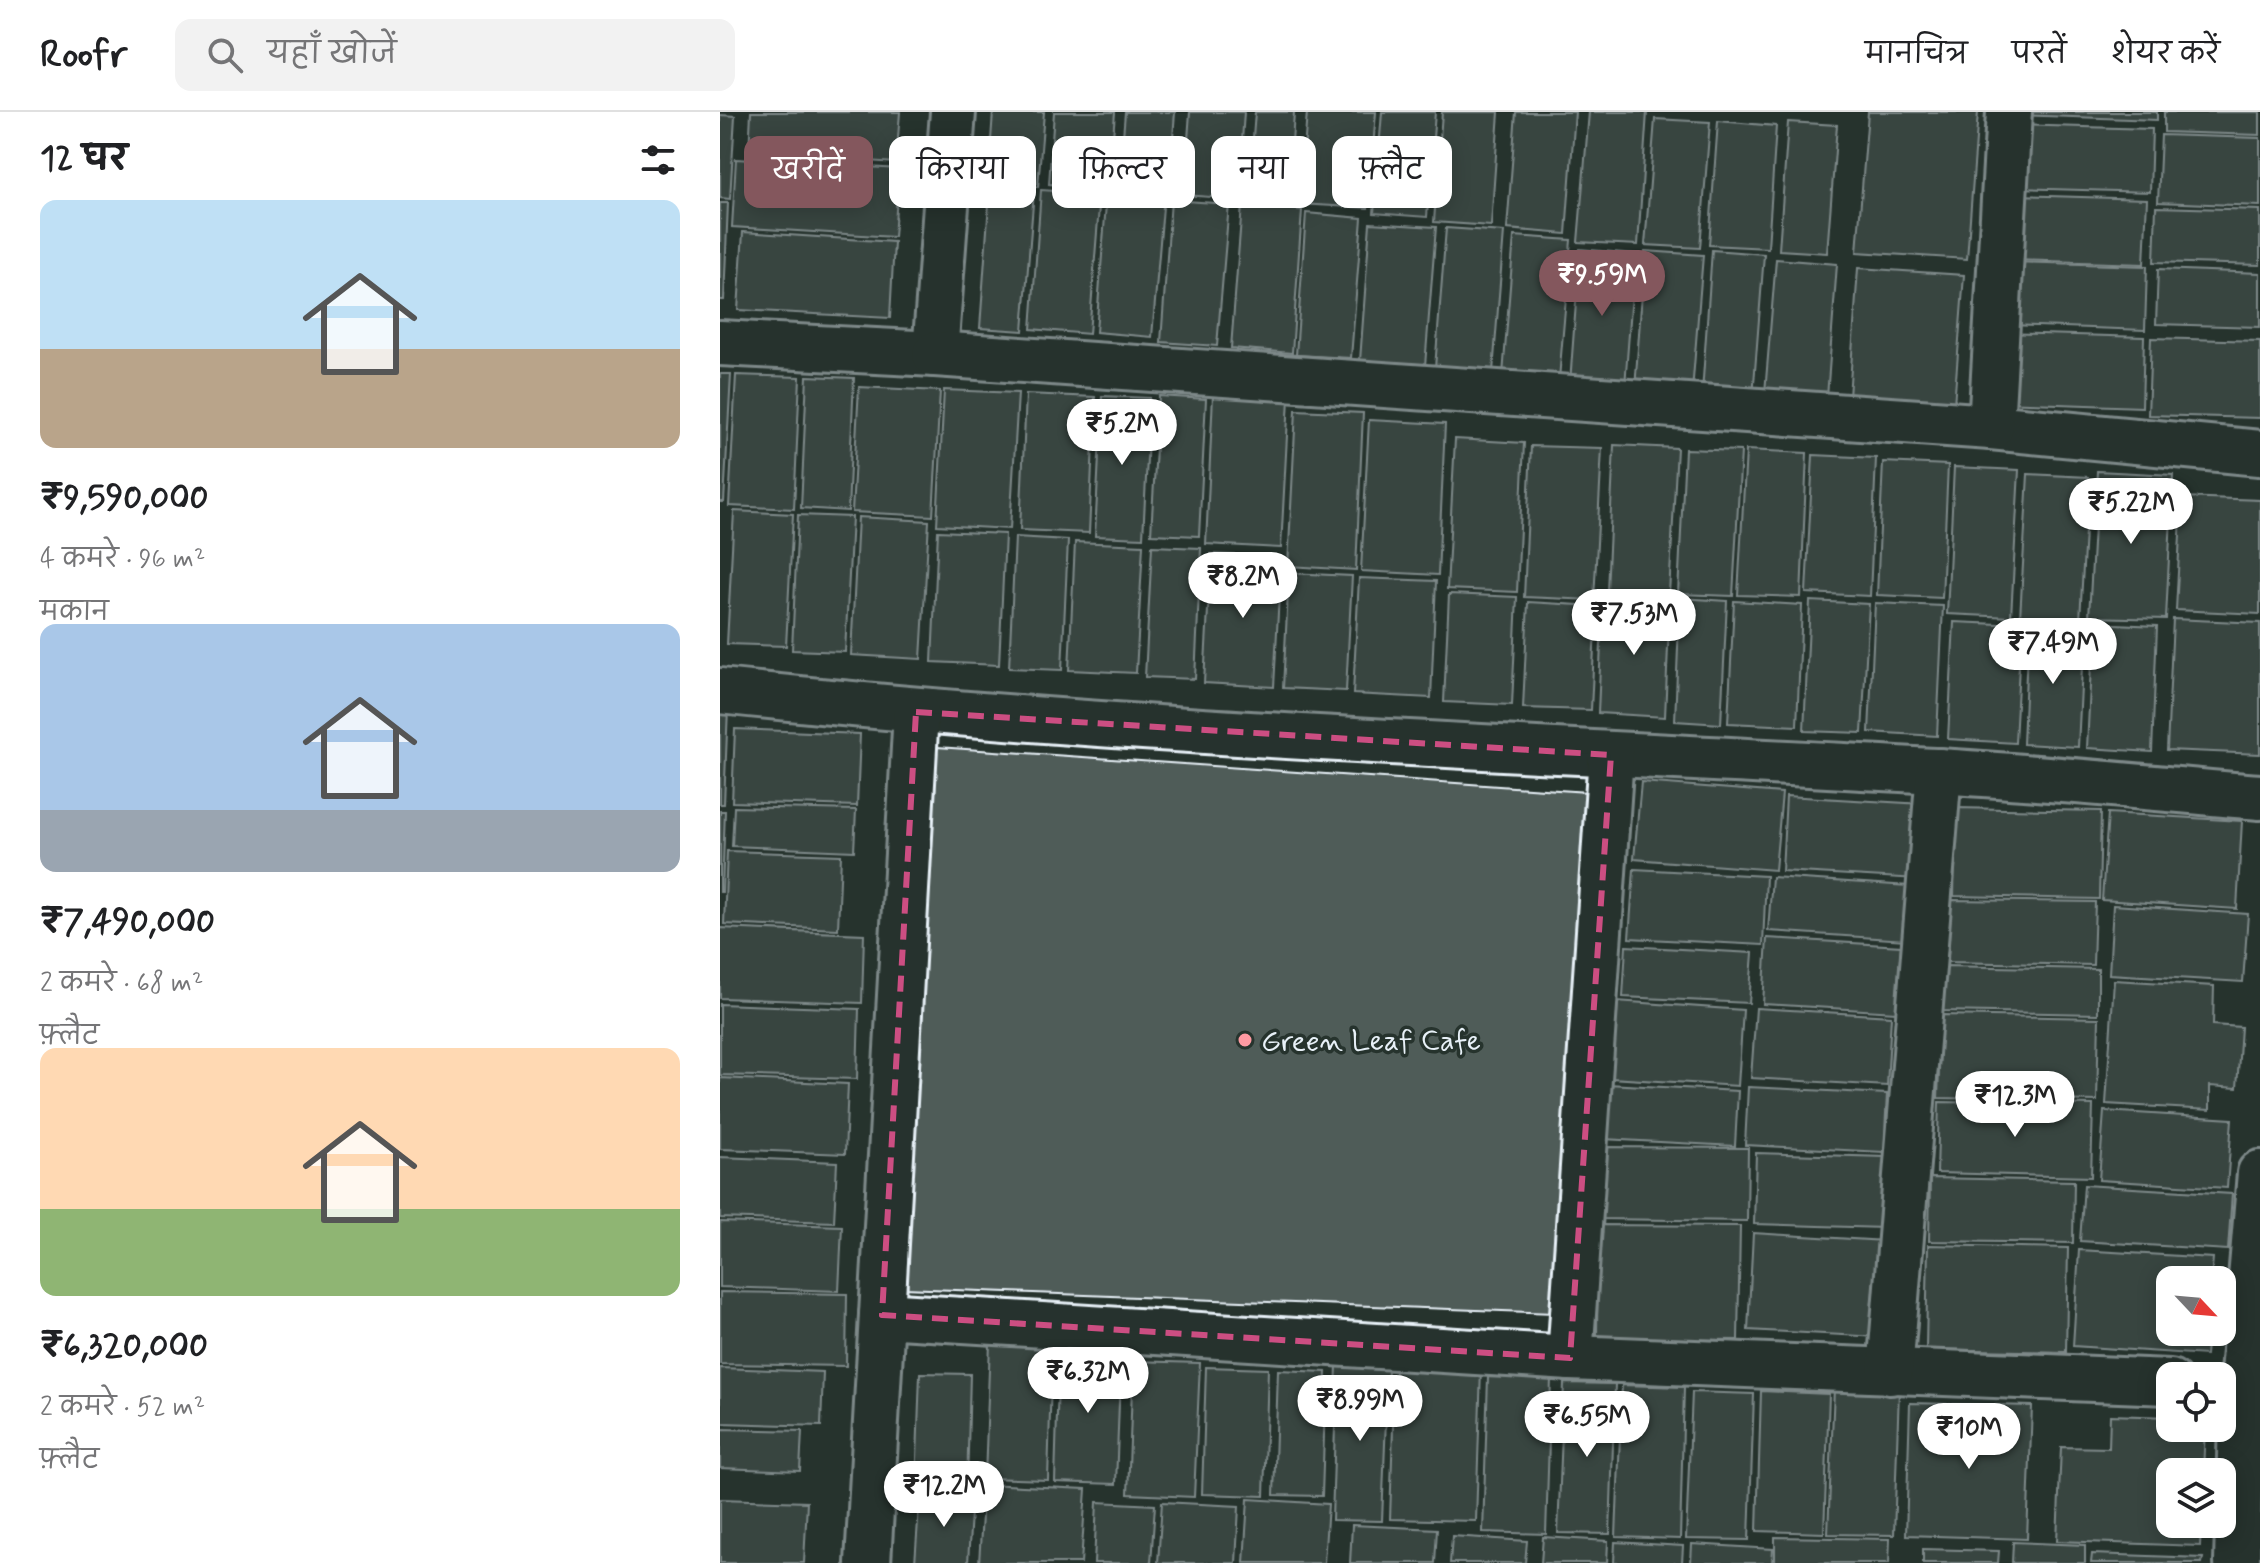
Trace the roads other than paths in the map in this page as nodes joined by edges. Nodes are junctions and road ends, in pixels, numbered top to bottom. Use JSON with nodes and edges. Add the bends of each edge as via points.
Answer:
{"nodes":[{"id":1,"x":953,"y":112,"type":"edge"},
{"id":2,"x":2009,"y":112,"type":"edge"},
{"id":3,"x":720,"y":343,"type":"edge"},
{"id":4,"x":935,"y":354,"type":"junction"},
{"id":5,"x":1991,"y":427,"type":"junction"},
{"id":6,"x":2260,"y":453,"type":"edge"},
{"id":7,"x":720,"y":691,"type":"edge"},
{"id":8,"x":916,"y":712,"type":"junction"},
{"id":9,"x":1611,"y":755,"type":"junction"},
{"id":10,"x":1939,"y":771,"type":"junction"},
{"id":11,"x":2260,"y":797,"type":"edge"},
{"id":12,"x":2260,"y":1173,"type":"edge"},
{"id":13,"x":882,"y":1315,"type":"junction"},
{"id":14,"x":1570,"y":1358,"type":"junction"},
{"id":15,"x":2235,"y":1362,"type":"edge"},
{"id":16,"x":1890,"y":1372,"type":"junction"},
{"id":17,"x":2156,"y":1382,"type":"edge"},
{"id":18,"x":2234,"y":1442,"type":"edge"},
{"id":19,"x":868,"y":1563,"type":"edge"},
{"id":20,"x":2237,"y":1563,"type":"edge"}],
"edges":[{"from":1,"to":4,"type":"street"},
{"from":2,"to":5,"type":"street"},
{"from":3,"to":4,"type":"street"},
{"from":4,"to":5,"type":"street"},
{"from":5,"to":6,"type":"street"},
{"from":7,"to":8,"type":"street"},
{"from":8,"to":9,"type":"street"},
{"from":8,"to":13,"type":"street"},
{"from":9,"to":10,"type":"street"},
{"from":9,"to":14,"type":"street"},
{"from":10,"to":11,"type":"street"},
{"from":10,"to":16,"type":"street"},
{"from":12,"to":15,"type":"street"},
{"from":13,"to":14,"type":"street"},
{"from":13,"to":19,"type":"street"},
{"from":14,"to":16,"type":"street"},
{"from":16,"to":17,"type":"street"},
{"from":18,"to":20,"type":"street"}]}
